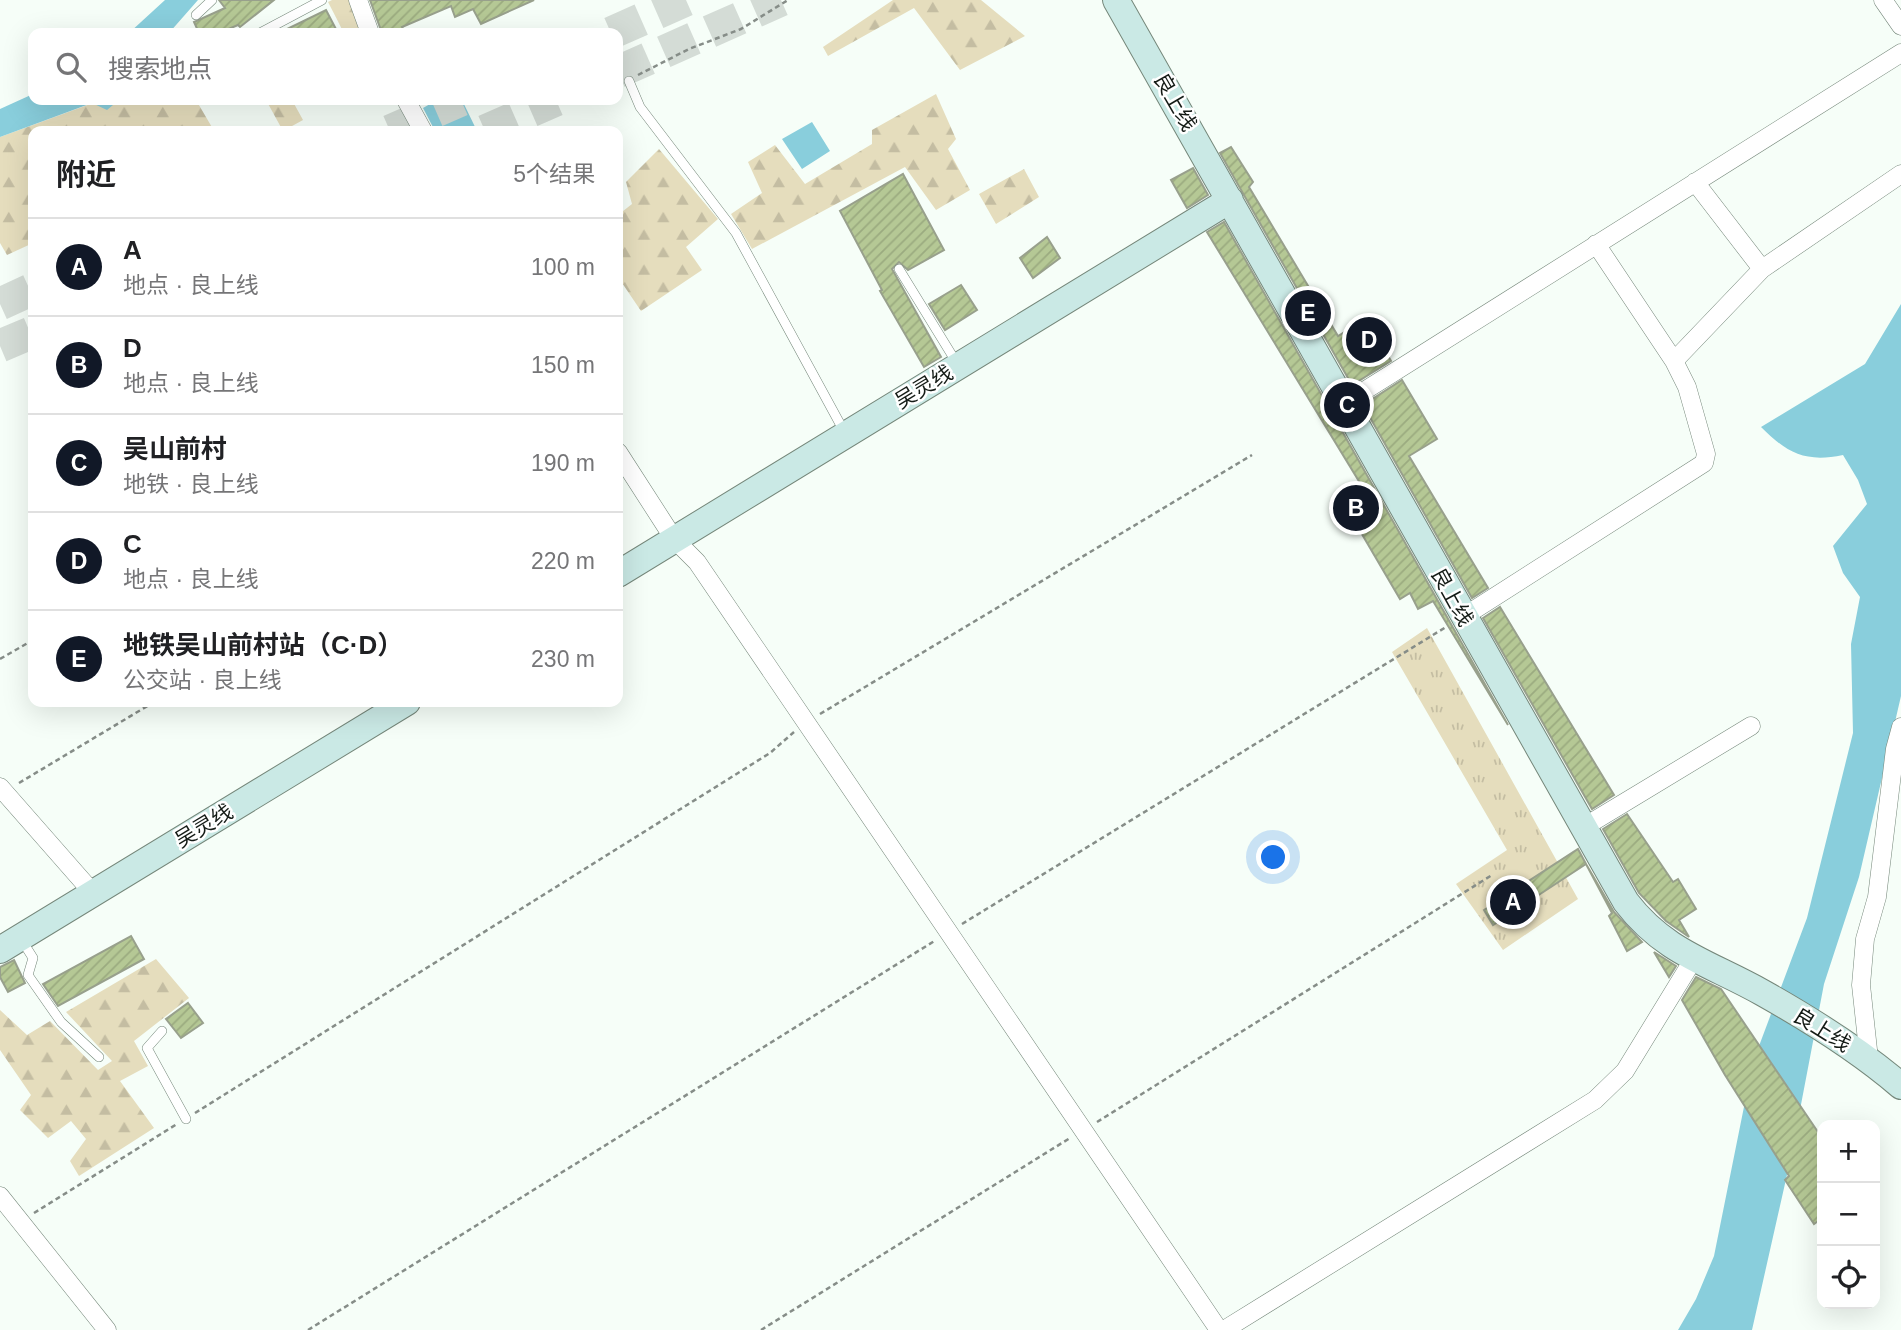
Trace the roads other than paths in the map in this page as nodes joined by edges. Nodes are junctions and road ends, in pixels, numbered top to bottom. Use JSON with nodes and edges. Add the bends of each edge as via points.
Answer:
{"nodes":[{"id":1,"x":212,"y":0,"type":"edge"},
{"id":2,"x":322,"y":0,"type":"edge"},
{"id":3,"x":358,"y":0,"type":"edge"},
{"id":4,"x":1116,"y":0,"type":"edge"},
{"id":5,"x":1883,"y":0,"type":"edge"},
{"id":6,"x":196,"y":15,"type":"dead end"},
{"id":7,"x":1901,"y":26,"type":"edge"},
{"id":8,"x":269,"y":28,"type":"edge"},
{"id":9,"x":368,"y":28,"type":"edge"},
{"id":10,"x":1901,"y":53,"type":"edge"},
{"id":11,"x":629,"y":81,"type":"road end"},
{"id":12,"x":409,"y":105,"type":"edge"},
{"id":13,"x":420,"y":126,"type":"edge"},
{"id":14,"x":1901,"y":174,"type":"edge"},
{"id":15,"x":1695,"y":182,"type":"junction"},
{"id":16,"x":1230,"y":200,"type":"junction"},
{"id":17,"x":1596,"y":244,"type":"junction"},
{"id":18,"x":899,"y":269,"type":"dead end"},
{"id":19,"x":1762,"y":269,"type":"junction"},
{"id":20,"x":1674,"y":361,"type":"junction"},
{"id":21,"x":959,"y":366,"type":"junction"},
{"id":22,"x":1345,"y":403,"type":"junction"},
{"id":23,"x":846,"y":435,"type":"junction"},
{"id":24,"x":623,"y":460,"type":"edge"},
{"id":25,"x":674,"y":539,"type":"junction"},
{"id":26,"x":623,"y":571,"type":"edge"},
{"id":27,"x":1463,"y":617,"type":"junction"},
{"id":28,"x":399,"y":707,"type":"edge"},
{"id":29,"x":1751,"y":726,"type":"dead end"},
{"id":30,"x":1901,"y":727,"type":"edge"},
{"id":31,"x":2,"y":790,"type":"edge"},
{"id":32,"x":1584,"y":827,"type":"junction"},
{"id":33,"x":93,"y":893,"type":"junction"},
{"id":34,"x":10,"y":944,"type":"edge"},
{"id":35,"x":1693,"y":960,"type":"junction"},
{"id":36,"x":162,"y":1031,"type":"dead end"},
{"id":37,"x":99,"y":1057,"type":"dead end"},
{"id":38,"x":1869,"y":1059,"type":"junction"},
{"id":39,"x":1901,"y":1086,"type":"edge"},
{"id":40,"x":186,"y":1119,"type":"road end"},
{"id":41,"x":0,"y":1196,"type":"edge"},
{"id":42,"x":107,"y":1330,"type":"edge"},
{"id":43,"x":1222,"y":1330,"type":"edge"}],
"edges":[{"from":1,"to":6,"type":"lane"},
{"from":2,"to":8,"type":"lane"},
{"from":3,"to":9,"type":"street"},
{"from":4,"to":16,"type":"street","name":"良上线"},
{"from":5,"to":7,"type":"street"},
{"from":10,"to":15,"type":"street"},
{"from":11,"to":23,"type":"lane","via":[[640,107],[736,233]]},
{"from":12,"to":13,"type":"street"},
{"from":14,"to":19,"type":"street"},
{"from":15,"to":17,"type":"street"},
{"from":15,"to":19,"type":"street"},
{"from":16,"to":21,"type":"street","name":"吴灵线"},
{"from":16,"to":22,"type":"street","name":"良上线"},
{"from":17,"to":20,"type":"street"},
{"from":17,"to":22,"type":"street"},
{"from":18,"to":21,"type":"lane"},
{"from":19,"to":20,"type":"street"},
{"from":20,"to":27,"type":"street","via":[[1687,387],[1706,454],[1704,463]]},
{"from":21,"to":23,"type":"street","name":"吴灵线"},
{"from":22,"to":27,"type":"street","name":"良上线"},
{"from":23,"to":25,"type":"street","name":"吴灵线"},
{"from":24,"to":25,"type":"street"},
{"from":25,"to":26,"type":"street","name":"吴灵线"},
{"from":25,"to":43,"type":"street","via":[[697,562]]},
{"from":27,"to":32,"type":"street","name":"良上线"},
{"from":28,"to":33,"type":"street","name":"吴灵线"},
{"from":29,"to":32,"type":"street"},
{"from":30,"to":38,"type":"street","via":[[1877,897],[1865,939],[1861,985]]},
{"from":31,"to":33,"type":"street"},
{"from":32,"to":35,"type":"street","name":"良上线","via":[[1639,919]]},
{"from":33,"to":34,"type":"street","name":"吴灵线"},
{"from":34,"to":37,"type":"lane","via":[[33,958],[28,975],[61,1022]]},
{"from":35,"to":38,"type":"street","name":"良上线","via":[[1772,998]]},
{"from":35,"to":43,"type":"street","via":[[1625,1071],[1595,1100]]},
{"from":36,"to":40,"type":"lane","via":[[147,1048]]},
{"from":38,"to":39,"type":"street","name":"良上线"},
{"from":41,"to":42,"type":"street"}]}
